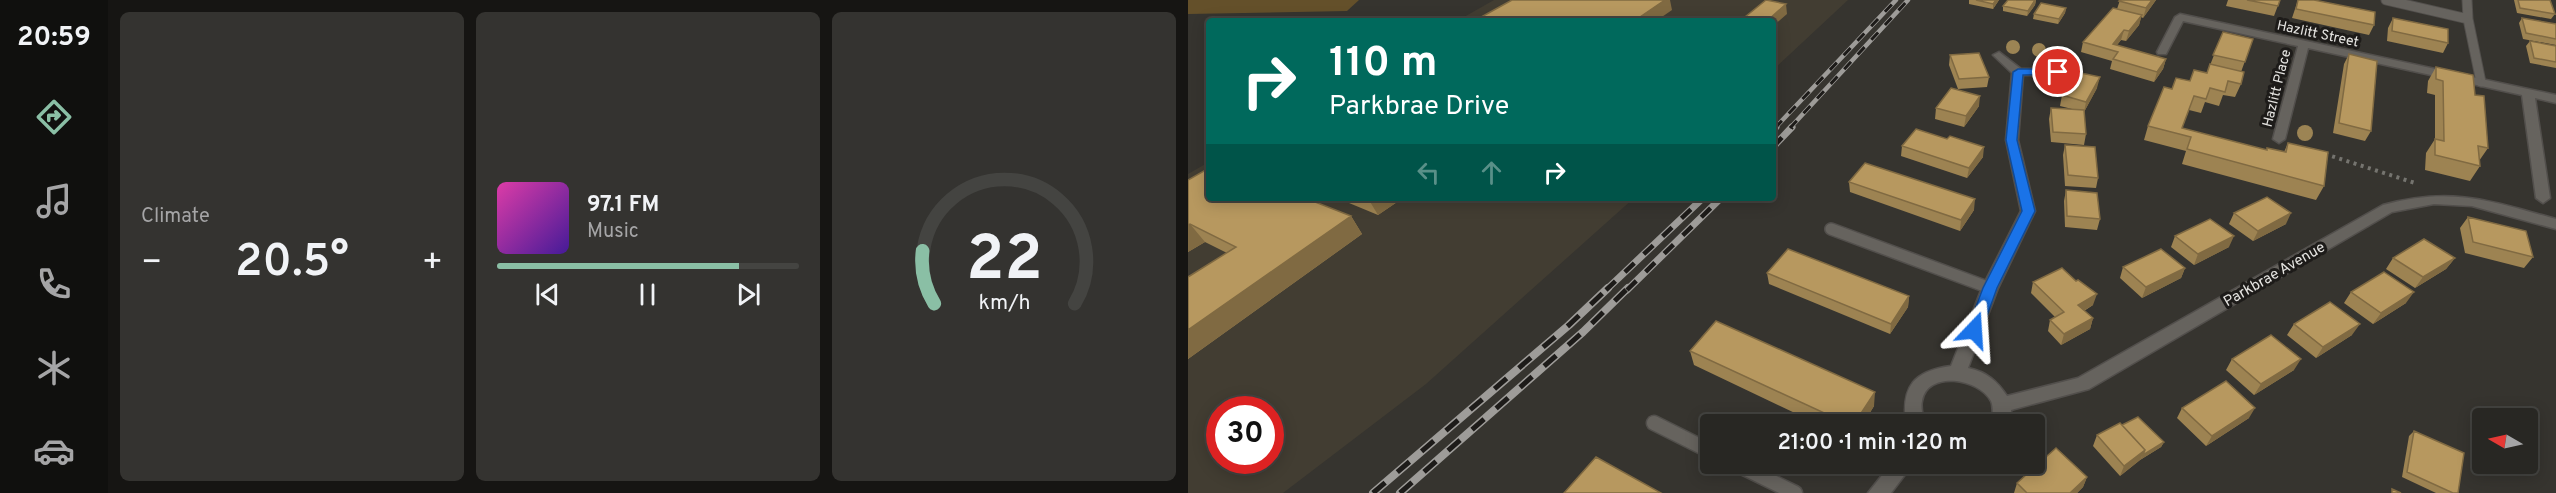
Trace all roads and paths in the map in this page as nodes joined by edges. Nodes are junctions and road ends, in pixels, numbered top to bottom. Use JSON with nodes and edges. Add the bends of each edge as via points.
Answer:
{"nodes":[{"id":1,"x":2386,"y":0,"type":"edge"},
{"id":2,"x":2467,"y":0,"type":"edge"},
{"id":3,"x":2468,"y":19,"type":"junction"},
{"id":4,"x":2303,"y":45,"type":"junction"},
{"id":5,"x":2162,"y":52,"type":"dead end"},
{"id":6,"x":1999,"y":55,"type":"dead end"},
{"id":7,"x":2018,"y":72,"type":"junction"},
{"id":8,"x":2058,"y":72,"type":"dead end"},
{"id":9,"x":2481,"y":82,"type":"junction"},
{"id":10,"x":2528,"y":93,"type":"junction"},
{"id":11,"x":2556,"y":99,"type":"edge"},
{"id":12,"x":2279,"y":139,"type":"dead end"},
{"id":13,"x":2324,"y":154,"type":"edge"},
{"id":14,"x":2415,"y":183,"type":"dead end"},
{"id":15,"x":2543,"y":198,"type":"dead end"},
{"id":16,"x":2556,"y":224,"type":"edge"},
{"id":17,"x":1831,"y":229,"type":"dead end"},
{"id":18,"x":1990,"y":288,"type":"junction"},
{"id":19,"x":1958,"y":372,"type":"junction"},
{"id":20,"x":2002,"y":405,"type":"junction"},
{"id":21,"x":1912,"y":414,"type":"edge"},
{"id":22,"x":2002,"y":414,"type":"edge"},
{"id":23,"x":1654,"y":423,"type":"dead end"},
{"id":24,"x":1700,"y":446,"type":"edge"},
{"id":25,"x":1756,"y":474,"type":"edge"},
{"id":26,"x":1894,"y":474,"type":"edge"},
{"id":27,"x":1795,"y":493,"type":"edge"},
{"id":28,"x":1878,"y":493,"type":"edge"}],
"edges":[{"from":1,"to":3,"type":"lane"},
{"from":2,"to":3,"type":"lane"},
{"from":3,"to":9,"type":"lane"},
{"from":4,"to":5,"type":"street","name":"Hazlitt Street","via":[[2180,17]]},
{"from":4,"to":9,"type":"street","name":"Hazlitt Street"},
{"from":4,"to":12,"type":"street","name":"Hazlitt Place"},
{"from":6,"to":7,"type":"street"},
{"from":7,"to":8,"type":"street"},
{"from":7,"to":18,"type":"street","via":[[2012,140],[2028,211]]},
{"from":9,"to":10,"type":"street","name":"Hazlitt Street"},
{"from":10,"to":11,"type":"street","name":"Hazlitt Street"},
{"from":10,"to":15,"type":"street"},
{"from":13,"to":14,"type":"path"},
{"from":16,"to":20,"type":"street","name":"Parkbrae Avenue","via":[[2472,201],[2434,199],[2388,208],[2083,384]]},
{"from":17,"to":18,"type":"lane"},
{"from":18,"to":19,"type":"street"},
{"from":19,"to":20,"type":"street","via":[[1986,383]]},
{"from":19,"to":21,"type":"street","via":[[1936,376],[1919,387],[1912,399]]},
{"from":20,"to":22,"type":"street"},
{"from":23,"to":24,"type":"lane"},
{"from":25,"to":27,"type":"lane"},
{"from":26,"to":28,"type":"street"}]}
